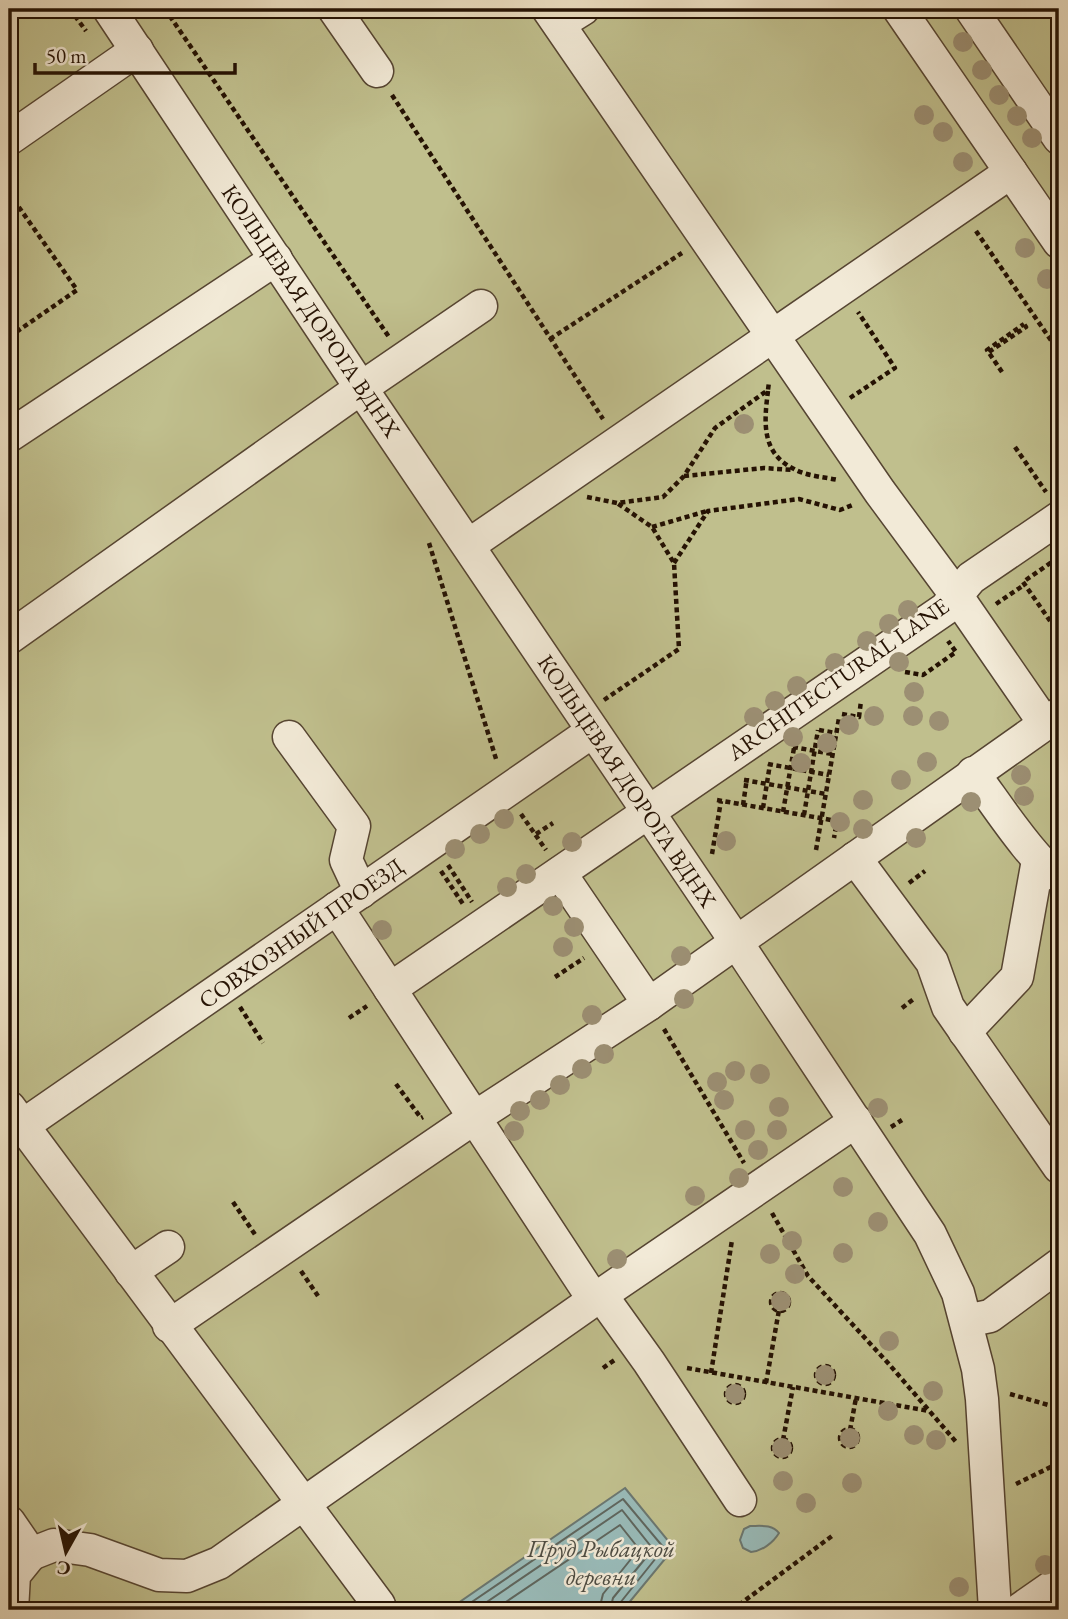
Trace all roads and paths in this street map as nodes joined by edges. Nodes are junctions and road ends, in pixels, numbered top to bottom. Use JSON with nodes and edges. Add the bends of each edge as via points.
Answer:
{"nodes":[{"id":1,"x":109,"y":9,"type":"edge"},
{"id":2,"x":165,"y":9,"type":"edge"},
{"id":3,"x":334,"y":9,"type":"edge"},
{"id":4,"x":899,"y":9,"type":"edge"},
{"id":5,"x":971,"y":9,"type":"edge"},
{"id":6,"x":564,"y":14,"type":"edge"},
{"id":7,"x":136,"y":50,"type":"junction"},
{"id":8,"x":377,"y":71,"type":"joint"},
{"id":9,"x":1059,"y":138,"type":"edge"},
{"id":10,"x":9,"y":139,"type":"edge"},
{"id":11,"x":1011,"y":173,"type":"junction"},
{"id":12,"x":9,"y":192,"type":"edge"},
{"id":13,"x":960,"y":207,"type":"junction"},
{"id":14,"x":1054,"y":222,"type":"edge"},
{"id":15,"x":276,"y":259,"type":"junction"},
{"id":16,"x":690,"y":264,"type":"dead end"},
{"id":17,"x":842,"y":289,"type":"junction"},
{"id":18,"x":481,"y":306,"type":"dead end"},
{"id":19,"x":1036,"y":318,"type":"junction"},
{"id":20,"x":773,"y":336,"type":"junction"},
{"id":21,"x":9,"y":337,"type":"edge"},
{"id":22,"x":551,"y":339,"type":"junction"},
{"id":23,"x":1059,"y":352,"type":"edge"},
{"id":24,"x":404,"y":358,"type":"junction"},
{"id":25,"x":1002,"y":372,"type":"dead end"},
{"id":26,"x":361,"y":387,"type":"junction"},
{"id":27,"x":768,"y":390,"type":"junction"},
{"id":28,"x":826,"y":414,"type":"junction"},
{"id":29,"x":604,"y":420,"type":"dead end"},
{"id":30,"x":9,"y":436,"type":"edge"},
{"id":31,"x":1015,"y":447,"type":"dead end"},
{"id":32,"x":794,"y":470,"type":"junction"},
{"id":33,"x":684,"y":476,"type":"junction"},
{"id":34,"x":548,"y":490,"type":"junction"},
{"id":35,"x":878,"y":490,"type":"junction"},
{"id":36,"x":617,"y":503,"type":"junction"},
{"id":37,"x":1056,"y":509,"type":"edge"},
{"id":38,"x":708,"y":511,"type":"junction"},
{"id":39,"x":652,"y":527,"type":"junction"},
{"id":40,"x":468,"y":545,"type":"junction"},
{"id":41,"x":1059,"y":557,"type":"edge"},
{"id":42,"x":674,"y":563,"type":"junction"},
{"id":43,"x":1024,"y":585,"type":"junction"},
{"id":44,"x":957,"y":596,"type":"junction"},
{"id":45,"x":1005,"y":598,"type":"dead end"},
{"id":46,"x":1055,"y":628,"type":"dead end"},
{"id":47,"x":9,"y":638,"type":"edge"},
{"id":48,"x":956,"y":652,"type":"dead end"},
{"id":49,"x":923,"y":675,"type":"dead end"},
{"id":50,"x":841,"y":705,"type":"dead end"},
{"id":51,"x":596,"y":717,"type":"junction"},
{"id":52,"x":1052,"y":719,"type":"edge"},
{"id":53,"x":820,"y":720,"type":"dead end"},
{"id":54,"x":818,"y":730,"type":"junction"},
{"id":55,"x":836,"y":733,"type":"junction"},
{"id":56,"x":289,"y":737,"type":"dead end"},
{"id":57,"x":783,"y":746,"type":"dead end"},
{"id":58,"x":794,"y":747,"type":"junction"},
{"id":59,"x":815,"y":751,"type":"junction"},
{"id":60,"x":771,"y":754,"type":"dead end"},
{"id":61,"x":833,"y":754,"type":"junction"},
{"id":62,"x":760,"y":763,"type":"dead end"},
{"id":63,"x":770,"y":764,"type":"junction"},
{"id":64,"x":790,"y":768,"type":"junction"},
{"id":65,"x":811,"y":772,"type":"junction"},
{"id":66,"x":973,"y":773,"type":"junction"},
{"id":67,"x":829,"y":775,"type":"junction"},
{"id":68,"x":736,"y":779,"type":"dead end"},
{"id":69,"x":766,"y":784,"type":"junction"},
{"id":70,"x":787,"y":787,"type":"junction"},
{"id":71,"x":723,"y":789,"type":"dead end"},
{"id":72,"x":506,"y":791,"type":"junction"},
{"id":73,"x":808,"y":791,"type":"junction"},
{"id":74,"x":826,"y":794,"type":"junction"},
{"id":75,"x":708,"y":799,"type":"dead end"},
{"id":76,"x":721,"y":801,"type":"junction"},
{"id":77,"x":762,"y":808,"type":"junction"},
{"id":78,"x":783,"y":812,"type":"junction"},
{"id":79,"x":648,"y":813,"type":"junction"},
{"id":80,"x":804,"y":815,"type":"junction"},
{"id":81,"x":822,"y":818,"type":"junction"},
{"id":82,"x":837,"y":821,"type":"dead end"},
{"id":83,"x":553,"y":823,"type":"dead end"},
{"id":84,"x":821,"y":825,"type":"dead end"},
{"id":85,"x":536,"y":834,"type":"junction"},
{"id":86,"x":436,"y":856,"type":"junction"},
{"id":87,"x":711,"y":858,"type":"dead end"},
{"id":88,"x":855,"y":858,"type":"junction"},
{"id":89,"x":1049,"y":868,"type":"edge"},
{"id":90,"x":561,"y":872,"type":"junction"},
{"id":91,"x":349,"y":900,"type":"junction"},
{"id":92,"x":475,"y":914,"type":"junction"},
{"id":93,"x":737,"y":943,"type":"junction"},
{"id":94,"x":226,"y":985,"type":"junction"},
{"id":95,"x":390,"y":989,"type":"junction"},
{"id":96,"x":649,"y":1004,"type":"junction"},
{"id":97,"x":965,"y":1032,"type":"junction"},
{"id":98,"x":263,"y":1043,"type":"dead end"},
{"id":99,"x":396,"y":1084,"type":"dead end"},
{"id":100,"x":466,"y":1106,"type":"junction"},
{"id":101,"x":856,"y":1121,"type":"junction"},
{"id":102,"x":13,"y":1123,"type":"edge"},
{"id":103,"x":1059,"y":1167,"type":"edge"},
{"id":104,"x":748,"y":1194,"type":"junction"},
{"id":105,"x":233,"y":1202,"type":"dead end"},
{"id":106,"x":168,"y":1247,"type":"dead end"},
{"id":107,"x":270,"y":1257,"type":"junction"},
{"id":108,"x":1059,"y":1265,"type":"edge"},
{"id":109,"x":131,"y":1272,"type":"junction"},
{"id":110,"x":597,"y":1297,"type":"junction"},
{"id":111,"x":779,"y":1310,"type":"junction"},
{"id":112,"x":966,"y":1321,"type":"junction"},
{"id":113,"x":169,"y":1326,"type":"junction"},
{"id":114,"x":649,"y":1362,"type":"junction"},
{"id":115,"x":710,"y":1373,"type":"junction"},
{"id":116,"x":738,"y":1377,"type":"junction"},
{"id":117,"x":766,"y":1383,"type":"junction"},
{"id":118,"x":824,"y":1384,"type":"junction"},
{"id":119,"x":737,"y":1386,"type":"junction"},
{"id":120,"x":793,"y":1387,"type":"junction"},
{"id":121,"x":823,"y":1392,"type":"junction"},
{"id":122,"x":1002,"y":1392,"type":"dead end"},
{"id":123,"x":856,"y":1398,"type":"junction"},
{"id":124,"x":1059,"y":1408,"type":"edge"},
{"id":125,"x":929,"y":1411,"type":"junction"},
{"id":126,"x":850,"y":1430,"type":"junction"},
{"id":127,"x":783,"y":1440,"type":"junction"},
{"id":128,"x":1059,"y":1442,"type":"edge"},
{"id":129,"x":963,"y":1448,"type":"dead end"},
{"id":130,"x":1059,"y":1463,"type":"edge"},
{"id":131,"x":1009,"y":1487,"type":"dead end"},
{"id":132,"x":740,"y":1500,"type":"dead end"},
{"id":133,"x":303,"y":1506,"type":"junction"},
{"id":134,"x":9,"y":1522,"type":"edge"},
{"id":135,"x":832,"y":1536,"type":"dead end"},
{"id":136,"x":32,"y":1554,"type":"junction"},
{"id":137,"x":1059,"y":1582,"type":"edge"},
{"id":138,"x":379,"y":1605,"type":"dead end"},
{"id":139,"x":12,"y":1610,"type":"edge"},
{"id":140,"x":732,"y":1610,"type":"edge"},
{"id":141,"x":995,"y":1610,"type":"edge"},
{"id":142,"x":1019,"y":1610,"type":"edge"}],
"edges":[{"from":1,"to":7,"type":"street","name":"КОЛЬЦЕВАЯ ДОРОГА ВДНХ"},
{"from":2,"to":24,"type":"path"},
{"from":3,"to":8,"type":"street"},
{"from":4,"to":11,"type":"street"},
{"from":5,"to":9,"type":"street"},
{"from":6,"to":20,"type":"street"},
{"from":7,"to":10,"type":"street"},
{"from":7,"to":15,"type":"street","name":"КОЛЬЦЕВАЯ ДОРОГА ВДНХ"},
{"from":8,"to":22,"type":"path"},
{"from":11,"to":13,"type":"street"},
{"from":11,"to":14,"type":"street"},
{"from":12,"to":21,"type":"path","via":[[76,289]]},
{"from":13,"to":17,"type":"street"},
{"from":13,"to":19,"type":"path"},
{"from":15,"to":26,"type":"street","name":"КОЛЬЦЕВАЯ ДОРОГА ВДНХ"},
{"from":15,"to":30,"type":"street"},
{"from":16,"to":22,"type":"path","via":[[682,252]]},
{"from":17,"to":20,"type":"street"},
{"from":17,"to":28,"type":"path","via":[[895,368]]},
{"from":18,"to":24,"type":"street"},
{"from":19,"to":23,"type":"path"},
{"from":19,"to":25,"type":"path","via":[[986,353]]},
{"from":20,"to":27,"type":"path"},
{"from":20,"to":28,"type":"street"},
{"from":20,"to":34,"type":"street"},
{"from":22,"to":29,"type":"path"},
{"from":24,"to":26,"type":"street"},
{"from":26,"to":40,"type":"street","name":"КОЛЬЦЕВАЯ ДОРОГА ВДНХ"},
{"from":26,"to":47,"type":"street"},
{"from":27,"to":32,"type":"path","via":[[764,426],[773,452]]},
{"from":27,"to":33,"type":"path","via":[[715,428]]},
{"from":28,"to":35,"type":"street"},
{"from":31,"to":37,"type":"path"},
{"from":32,"to":33,"type":"path","via":[[764,468]]},
{"from":32,"to":35,"type":"path"},
{"from":33,"to":36,"type":"path","via":[[663,497]]},
{"from":34,"to":36,"type":"path"},
{"from":34,"to":40,"type":"street"},
{"from":35,"to":38,"type":"path","via":[[840,510],[799,499]]},
{"from":35,"to":44,"type":"street"},
{"from":36,"to":39,"type":"path"},
{"from":37,"to":44,"type":"street","name":"ARCHITECTURAL LANE","via":[[971,578]]},
{"from":38,"to":39,"type":"path"},
{"from":38,"to":42,"type":"path"},
{"from":39,"to":42,"type":"path"},
{"from":40,"to":51,"type":"street","name":"КОЛЬЦЕВАЯ ДОРОГА ВДНХ"},
{"from":41,"to":43,"type":"path"},
{"from":42,"to":51,"type":"path","via":[[679,649]]},
{"from":43,"to":45,"type":"path"},
{"from":43,"to":46,"type":"path"},
{"from":44,"to":52,"type":"street"},
{"from":44,"to":79,"type":"street","name":"ARCHITECTURAL LANE","via":[[945,609]]},
{"from":48,"to":49,"type":"path"},
{"from":50,"to":55,"type":"path"},
{"from":51,"to":72,"type":"street","name":"СОВХОЗНЫЙ ПРОЕЗД"},
{"from":51,"to":79,"type":"street","name":"КОЛЬЦЕВАЯ ДОРОГА ВДНХ"},
{"from":52,"to":66,"type":"street"},
{"from":53,"to":54,"type":"path"},
{"from":54,"to":55,"type":"path"},
{"from":54,"to":59,"type":"path"},
{"from":55,"to":61,"type":"path"},
{"from":56,"to":91,"type":"street","via":[[354,826],[346,860]]},
{"from":57,"to":58,"type":"path"},
{"from":58,"to":59,"type":"path"},
{"from":58,"to":64,"type":"path"},
{"from":59,"to":61,"type":"path"},
{"from":59,"to":65,"type":"path"},
{"from":60,"to":63,"type":"path"},
{"from":61,"to":67,"type":"path"},
{"from":62,"to":63,"type":"path"},
{"from":63,"to":64,"type":"path"},
{"from":63,"to":69,"type":"path"},
{"from":64,"to":65,"type":"path"},
{"from":64,"to":70,"type":"path"},
{"from":65,"to":67,"type":"path"},
{"from":65,"to":73,"type":"path"},
{"from":66,"to":88,"type":"street"},
{"from":66,"to":89,"type":"street"},
{"from":67,"to":74,"type":"path"},
{"from":68,"to":69,"type":"path"},
{"from":69,"to":70,"type":"path"},
{"from":69,"to":77,"type":"path"},
{"from":70,"to":73,"type":"path"},
{"from":70,"to":78,"type":"path"},
{"from":71,"to":76,"type":"path"},
{"from":72,"to":85,"type":"path"},
{"from":72,"to":86,"type":"street","name":"СОВХОЗНЫЙ ПРОЕЗД"},
{"from":73,"to":74,"type":"path"},
{"from":73,"to":80,"type":"path"},
{"from":74,"to":81,"type":"path"},
{"from":75,"to":76,"type":"path"},
{"from":76,"to":77,"type":"path"},
{"from":76,"to":87,"type":"path"},
{"from":77,"to":78,"type":"path"},
{"from":78,"to":80,"type":"path"},
{"from":79,"to":90,"type":"street","name":"ARCHITECTURAL LANE"},
{"from":79,"to":93,"type":"street","name":"КОЛЬЦЕВАЯ ДОРОГА ВДНХ"},
{"from":80,"to":81,"type":"path"},
{"from":81,"to":82,"type":"path"},
{"from":81,"to":84,"type":"path"},
{"from":83,"to":85,"type":"path"},
{"from":85,"to":90,"type":"path"},
{"from":86,"to":91,"type":"street","name":"СОВХОЗНЫЙ ПРОЕЗД"},
{"from":86,"to":92,"type":"path"},
{"from":86,"to":92,"type":"path","via":[[443,877]]},
{"from":88,"to":93,"type":"street"},
{"from":88,"to":97,"type":"street","via":[[932,962],[948,1007]]},
{"from":89,"to":97,"type":"street","via":[[1017,977]]},
{"from":90,"to":92,"type":"street","name":"ARCHITECTURAL LANE"},
{"from":90,"to":96,"type":"street"},
{"from":91,"to":94,"type":"street","name":"СОВХОЗНЫЙ ПРОЕЗД"},
{"from":91,"to":95,"type":"street"},
{"from":92,"to":95,"type":"street","name":"ARCHITECTURAL LANE"},
{"from":93,"to":96,"type":"street"},
{"from":93,"to":101,"type":"street","name":"КОЛЬЦЕВАЯ ДОРОГА ВДНХ"},
{"from":94,"to":98,"type":"path"},
{"from":94,"to":102,"type":"street","name":"СОВХОЗНЫЙ ПРОЕЗД"},
{"from":95,"to":100,"type":"street"},
{"from":96,"to":100,"type":"street"},
{"from":96,"to":104,"type":"path"},
{"from":97,"to":103,"type":"street"},
{"from":99,"to":100,"type":"path","via":[[421,1118]]},
{"from":100,"to":107,"type":"street"},
{"from":100,"to":110,"type":"street"},
{"from":101,"to":104,"type":"street"},
{"from":101,"to":112,"type":"street","name":"КОЛЬЦЕВАЯ ДОРОГА ВДНХ","via":[[930,1234]]},
{"from":102,"to":109,"type":"street","via":[[65,1181]]},
{"from":104,"to":110,"type":"street"},
{"from":104,"to":115,"type":"path"},
{"from":104,"to":125,"type":"path","via":[[808,1276]]},
{"from":105,"to":107,"type":"path"},
{"from":106,"to":109,"type":"street"},
{"from":107,"to":113,"type":"street"},
{"from":108,"to":112,"type":"street","via":[[990,1316]]},
{"from":109,"to":113,"type":"street"},
{"from":110,"to":114,"type":"street"},
{"from":110,"to":133,"type":"street"},
{"from":111,"to":111,"type":"path","via":[[789,1303],[780,1292],[771,1300]]},
{"from":111,"to":117,"type":"path"},
{"from":112,"to":141,"type":"street","name":"КОЛЬЦЕВАЯ ДОРОГА ВДНХ","via":[[982,1399]]},
{"from":113,"to":133,"type":"street"},
{"from":114,"to":115,"type":"path"},
{"from":114,"to":132,"type":"street"},
{"from":115,"to":116,"type":"path"},
{"from":116,"to":117,"type":"path"},
{"from":116,"to":119,"type":"path"},
{"from":117,"to":120,"type":"path"},
{"from":118,"to":118,"type":"path","via":[[834,1376],[824,1366],[816,1374]]},
{"from":118,"to":121,"type":"path"},
{"from":119,"to":119,"type":"path","via":[[726,1393],[731,1403],[744,1396]]},
{"from":120,"to":121,"type":"path"},
{"from":120,"to":127,"type":"path"},
{"from":121,"to":123,"type":"path"},
{"from":122,"to":124,"type":"path"},
{"from":123,"to":125,"type":"path"},
{"from":123,"to":126,"type":"path"},
{"from":124,"to":128,"type":"path"},
{"from":125,"to":129,"type":"path"},
{"from":126,"to":126,"type":"path","via":[[841,1437],[850,1447],[858,1439]]},
{"from":127,"to":127,"type":"path","via":[[773,1447],[779,1457],[791,1450]]},
{"from":130,"to":131,"type":"path"},
{"from":133,"to":136,"type":"street","via":[[219,1563],[187,1576],[159,1575],[90,1550],[54,1545]]},
{"from":133,"to":138,"type":"street"},
{"from":134,"to":136,"type":"street"},
{"from":135,"to":140,"type":"path"},
{"from":136,"to":139,"type":"street","via":[[14,1575]]},
{"from":137,"to":142,"type":"street"}]}
